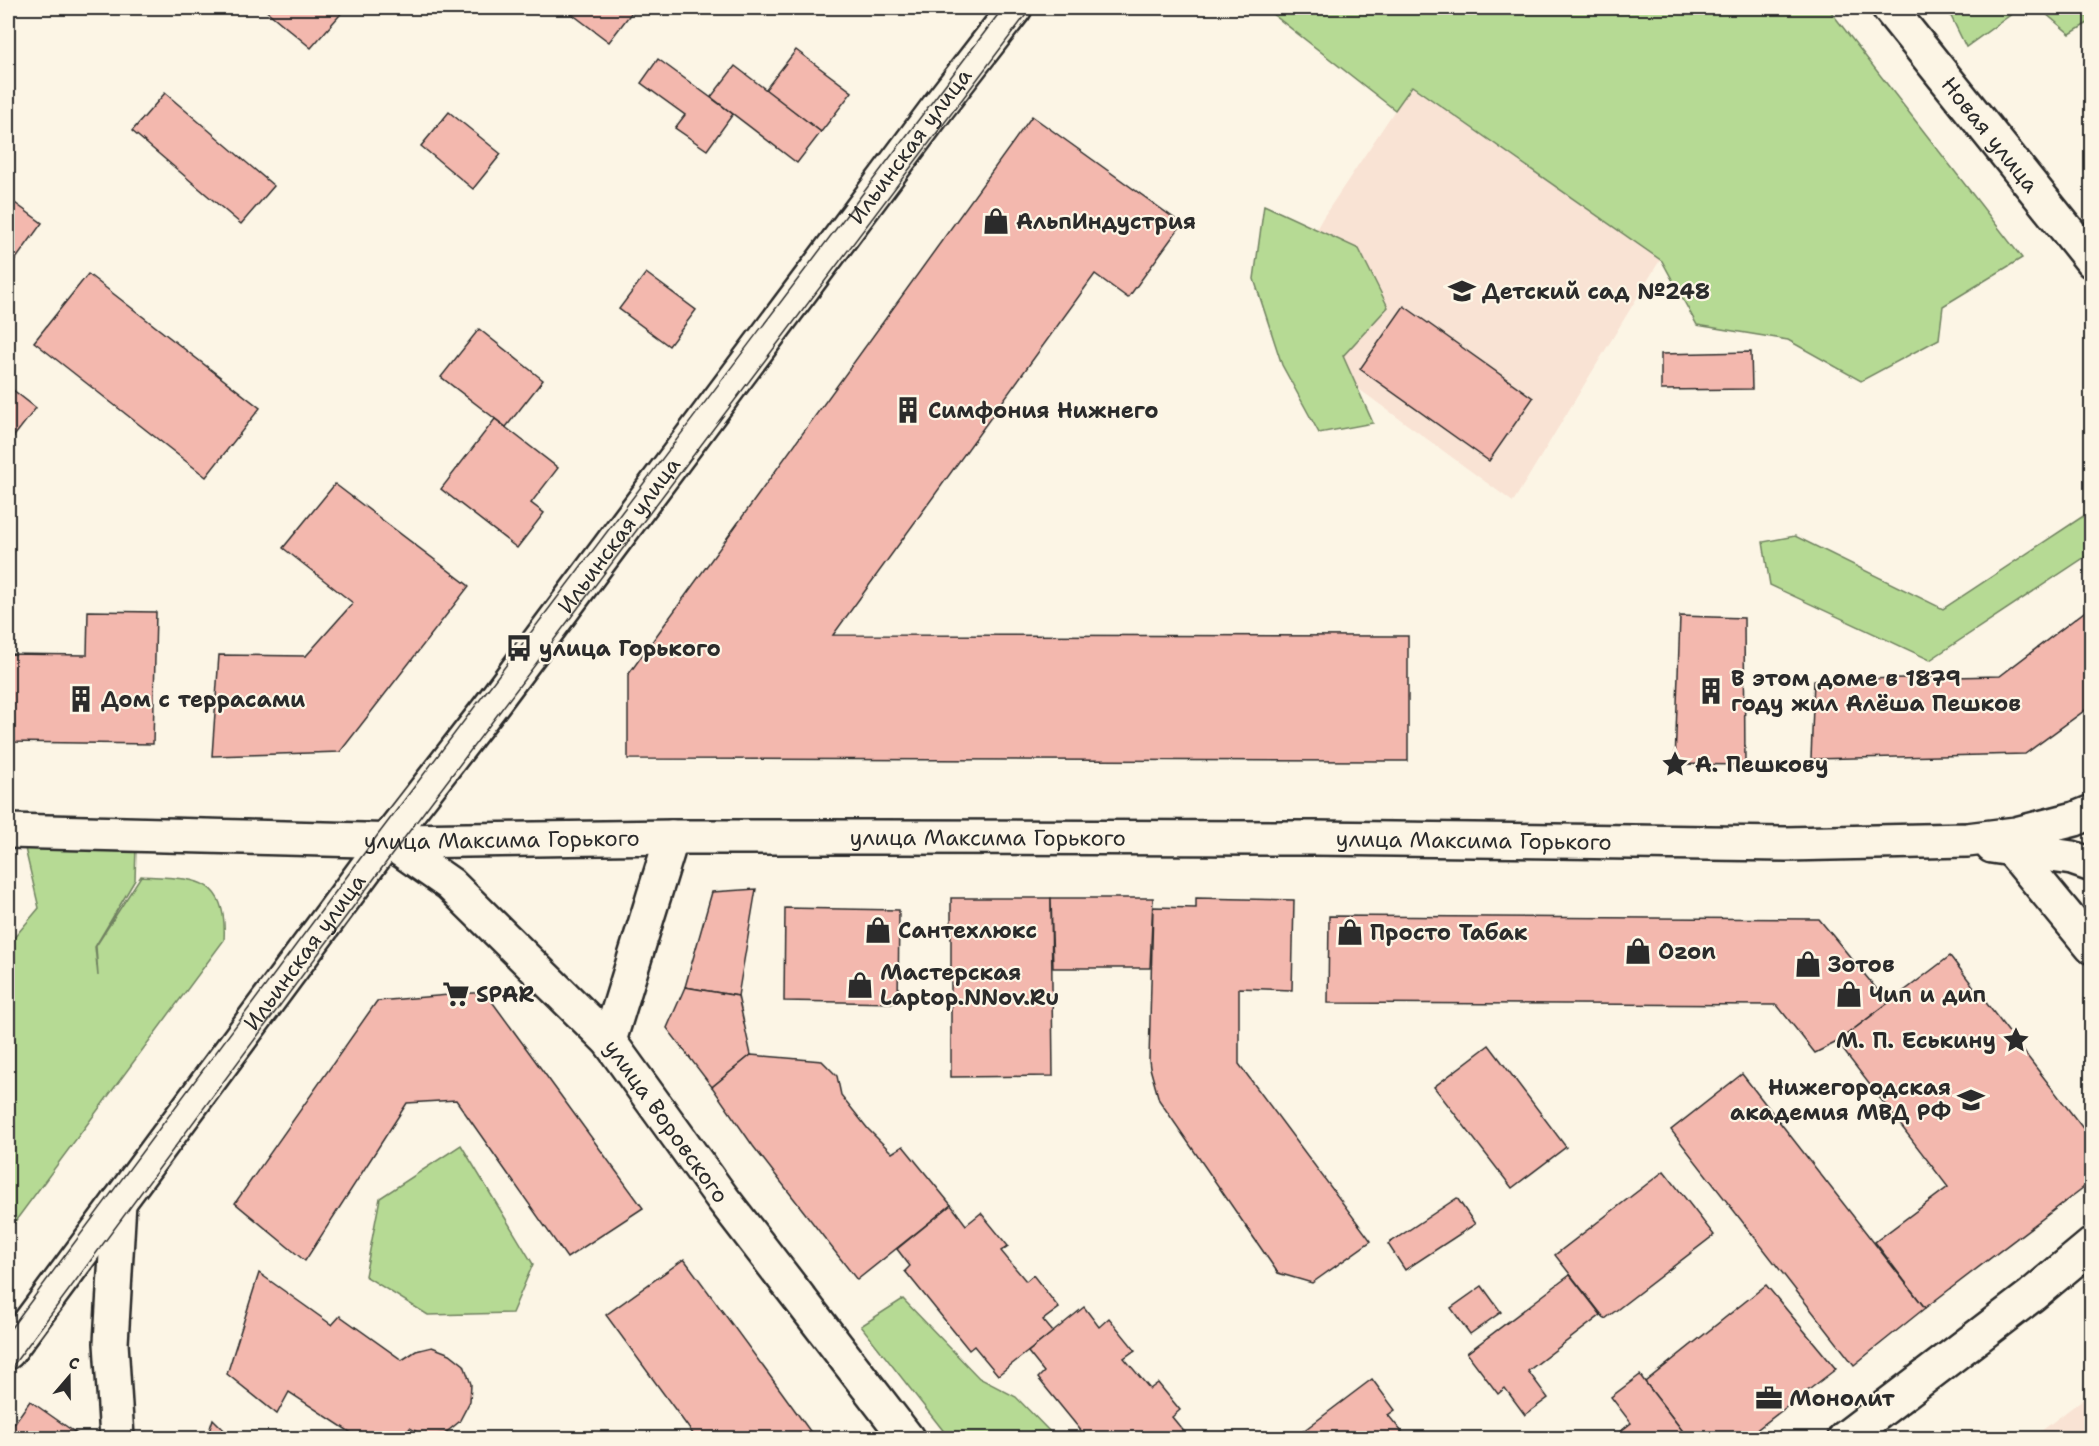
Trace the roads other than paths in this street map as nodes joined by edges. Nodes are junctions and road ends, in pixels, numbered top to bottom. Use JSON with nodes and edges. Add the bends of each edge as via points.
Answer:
{"nodes":[{"id":1,"x":1015,"y":8,"type":"edge"},
{"id":2,"x":1889,"y":8,"type":"edge"},
{"id":3,"x":2091,"y":261,"type":"edge"},
{"id":4,"x":2091,"y":812,"type":"edge"},
{"id":5,"x":8,"y":831,"type":"edge"},
{"id":6,"x":672,"y":837,"type":"junction"},
{"id":7,"x":387,"y":840,"type":"junction"},
{"id":8,"x":1967,"y":840,"type":"junction"},
{"id":9,"x":2012,"y":850,"type":"junction"},
{"id":10,"x":2091,"y":865,"type":"edge"},
{"id":11,"x":2091,"y":947,"type":"edge"},
{"id":12,"x":609,"y":1041,"type":"junction"},
{"id":13,"x":119,"y":1202,"type":"junction"},
{"id":14,"x":2091,"y":1245,"type":"edge"},
{"id":15,"x":2091,"y":1271,"type":"edge"},
{"id":16,"x":2032,"y":1295,"type":"junction"},
{"id":17,"x":8,"y":1352,"type":"edge"},
{"id":18,"x":117,"y":1438,"type":"edge"},
{"id":19,"x":907,"y":1438,"type":"edge"},
{"id":20,"x":1845,"y":1438,"type":"edge"}],
"edges":[{"from":1,"to":7,"type":"street","name":"Ильинская улица"},
{"from":2,"to":3,"type":"street","name":"Новая улица"},
{"from":4,"to":8,"type":"street","via":[[2016,834]]},
{"from":5,"to":7,"type":"street","name":"улица Максима Горького"},
{"from":6,"to":7,"type":"street","name":"улица Максима Горького"},
{"from":6,"to":8,"type":"street","name":"улица Максима Горького","via":[[1314,838],[1756,844]]},
{"from":6,"to":12,"type":"street"},
{"from":7,"to":12,"type":"street","name":"улица Воровского","via":[[450,884]]},
{"from":7,"to":13,"type":"street","name":"Ильинская улица"},
{"from":8,"to":9,"type":"street"},
{"from":9,"to":10,"type":"street","via":[[2072,858]]},
{"from":9,"to":11,"type":"street"},
{"from":12,"to":19,"type":"street","name":"улица Воровского","via":[[723,1199]]},
{"from":13,"to":17,"type":"street","name":"Ильинская улица"},
{"from":13,"to":18,"type":"street","via":[[111,1343]]},
{"from":14,"to":16,"type":"street"},
{"from":15,"to":16,"type":"street"},
{"from":16,"to":20,"type":"street"}]}
